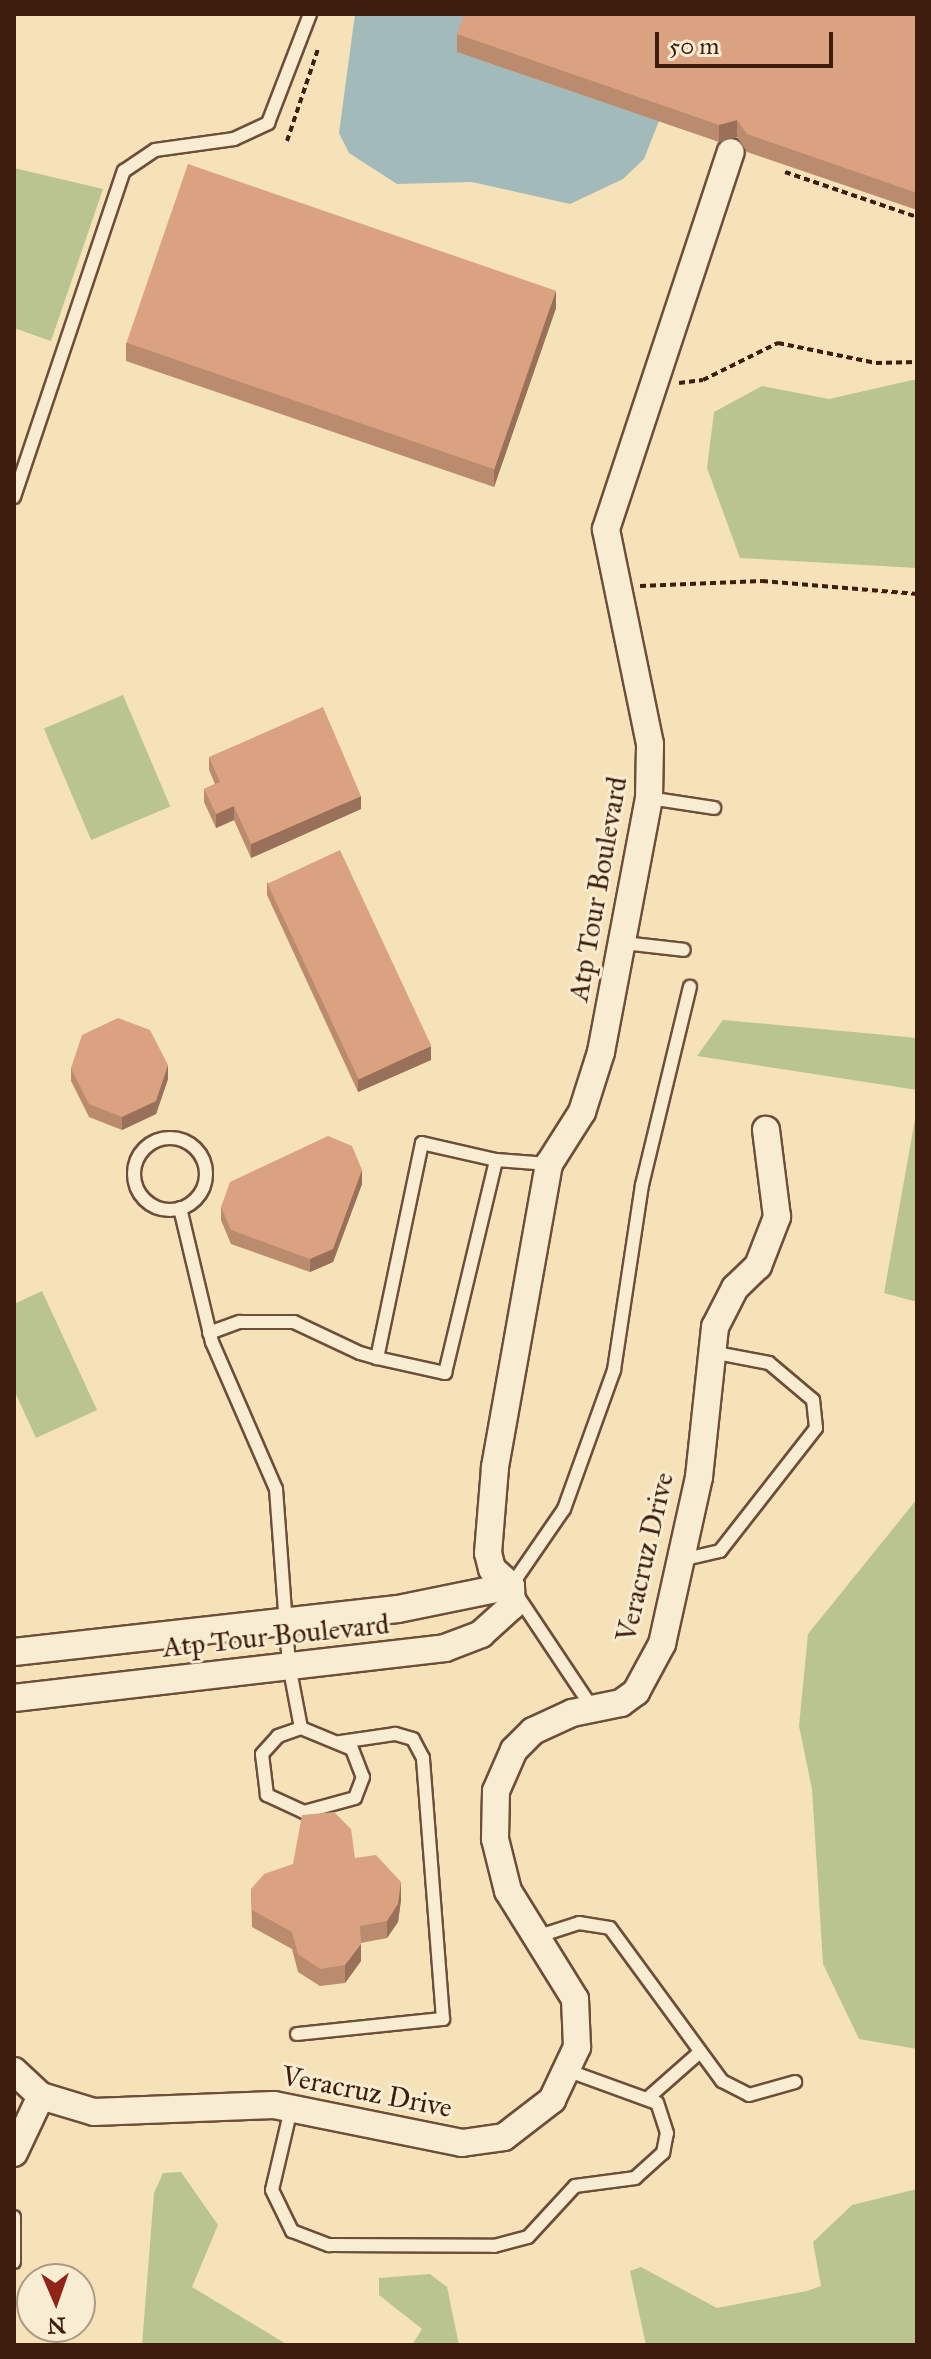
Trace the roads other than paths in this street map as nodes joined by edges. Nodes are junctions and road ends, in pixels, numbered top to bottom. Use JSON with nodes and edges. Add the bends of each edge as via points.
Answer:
{"nodes":[{"id":1,"x":310,"y":14,"type":"edge"},
{"id":2,"x":731,"y":152,"type":"dead end"},
{"id":3,"x":14,"y":497,"type":"edge"},
{"id":4,"x":649,"y":798,"type":"junction"},
{"id":5,"x":714,"y":808,"type":"dead end"},
{"id":6,"x":623,"y":943,"type":"junction"},
{"id":7,"x":684,"y":950,"type":"dead end"},
{"id":8,"x":690,"y":987,"type":"dead end"},
{"id":9,"x":766,"y":1130,"type":"dead end"},
{"id":10,"x":496,"y":1160,"type":"junction"},
{"id":11,"x":549,"y":1164,"type":"junction"},
{"id":12,"x":180,"y":1208,"type":"junction"},
{"id":13,"x":209,"y":1333,"type":"junction"},
{"id":14,"x":712,"y":1352,"type":"junction"},
{"id":15,"x":377,"y":1358,"type":"junction"},
{"id":16,"x":681,"y":1560,"type":"junction"},
{"id":17,"x":511,"y":1586,"type":"junction"},
{"id":18,"x":287,"y":1622,"type":"junction"},
{"id":19,"x":14,"y":1652,"type":"edge"},
{"id":20,"x":289,"y":1665,"type":"junction"},
{"id":21,"x":14,"y":1698,"type":"edge"},
{"id":22,"x":595,"y":1711,"type":"junction"},
{"id":23,"x":301,"y":1728,"type":"junction"},
{"id":24,"x":340,"y":1742,"type":"junction"},
{"id":25,"x":536,"y":1937,"type":"junction"},
{"id":26,"x":297,"y":2034,"type":"dead end"},
{"id":27,"x":700,"y":2052,"type":"junction"},
{"id":28,"x":14,"y":2071,"type":"edge"},
{"id":29,"x":569,"y":2071,"type":"junction"},
{"id":30,"x":795,"y":2082,"type":"dead end"},
{"id":31,"x":41,"y":2096,"type":"junction"},
{"id":32,"x":649,"y":2097,"type":"junction"},
{"id":33,"x":291,"y":2109,"type":"junction"},
{"id":34,"x":14,"y":2153,"type":"edge"},
{"id":35,"x":14,"y":2217,"type":"edge"},
{"id":36,"x":14,"y":2262,"type":"edge"}],
"edges":[{"from":1,"to":3,"type":"lane","via":[[268,123],[234,139],[155,150],[124,171]]},
{"from":2,"to":4,"type":"street","name":"Atp Tour Boulevard","via":[[606,529],[650,744]]},
{"from":4,"to":5,"type":"lane"},
{"from":4,"to":6,"type":"street","name":"Atp Tour Boulevard"},
{"from":6,"to":7,"type":"lane"},
{"from":6,"to":11,"type":"street","name":"Atp Tour Boulevard","via":[[582,1112]]},
{"from":8,"to":17,"type":"lane","via":[[642,1185],[614,1370],[564,1509]]},
{"from":9,"to":14,"type":"street","name":"Veracruz Drive","via":[[777,1217],[758,1266],[722,1306]]},
{"from":10,"to":11,"type":"lane"},
{"from":10,"to":15,"type":"lane","via":[[445,1373]]},
{"from":10,"to":15,"type":"lane","via":[[422,1143]]},
{"from":11,"to":17,"type":"street","name":"Atp Tour Boulevard","via":[[495,1467],[488,1553],[492,1569]]},
{"from":12,"to":12,"type":"lane","via":[[157,1207],[135,1180],[139,1156],[157,1140],[190,1143],[204,1162],[199,1195]]},
{"from":12,"to":13,"type":"lane"},
{"from":13,"to":15,"type":"lane","via":[[240,1322],[294,1322]]},
{"from":13,"to":18,"type":"lane","via":[[276,1489]]},
{"from":14,"to":16,"type":"street","name":"Veracruz Drive"},
{"from":14,"to":16,"type":"lane","via":[[769,1363],[813,1400],[816,1428],[720,1551]]},
{"from":16,"to":22,"type":"street","name":"Veracruz Drive","via":[[647,1676],[621,1703]]},
{"from":17,"to":18,"type":"street","name":"Atp Tour Boulevard"},
{"from":17,"to":20,"type":"street","name":"Atp Tour Boulevard","via":[[512,1606],[501,1620],[445,1648]]},
{"from":17,"to":22,"type":"lane"},
{"from":18,"to":19,"type":"street","name":"Atp Tour Boulevard"},
{"from":18,"to":20,"type":"lane"},
{"from":20,"to":21,"type":"street","name":"Atp Tour Boulevard"},
{"from":20,"to":23,"type":"lane"},
{"from":22,"to":25,"type":"street","name":"Veracruz Drive","via":[[533,1731],[510,1758],[496,1791],[499,1866]]},
{"from":23,"to":24,"type":"lane"},
{"from":23,"to":24,"type":"lane","via":[[278,1736],[262,1754],[262,1789],[277,1804],[320,1811],[355,1798],[363,1785],[360,1763]]},
{"from":24,"to":26,"type":"lane","via":[[395,1734],[413,1739],[423,1758],[443,2019]]},
{"from":25,"to":27,"type":"lane","via":[[579,1923],[610,1928]]},
{"from":25,"to":29,"type":"street","name":"Veracruz Drive","via":[[575,1999],[579,2023]]},
{"from":27,"to":30,"type":"lane","via":[[737,2092],[766,2094]]},
{"from":27,"to":32,"type":"lane"},
{"from":28,"to":31,"type":"street"},
{"from":29,"to":32,"type":"lane"},
{"from":29,"to":33,"type":"street","name":"Veracruz Drive","via":[[538,2115],[483,2142],[399,2134]]},
{"from":31,"to":33,"type":"street","name":"Veracruz Drive","via":[[127,2115],[238,2103]]},
{"from":31,"to":34,"type":"street"},
{"from":32,"to":33,"type":"lane","via":[[667,2133],[657,2164],[635,2178],[575,2186],[528,2237],[494,2246],[329,2245],[292,2231],[272,2190]]},
{"from":35,"to":36,"type":"lane"}]}
